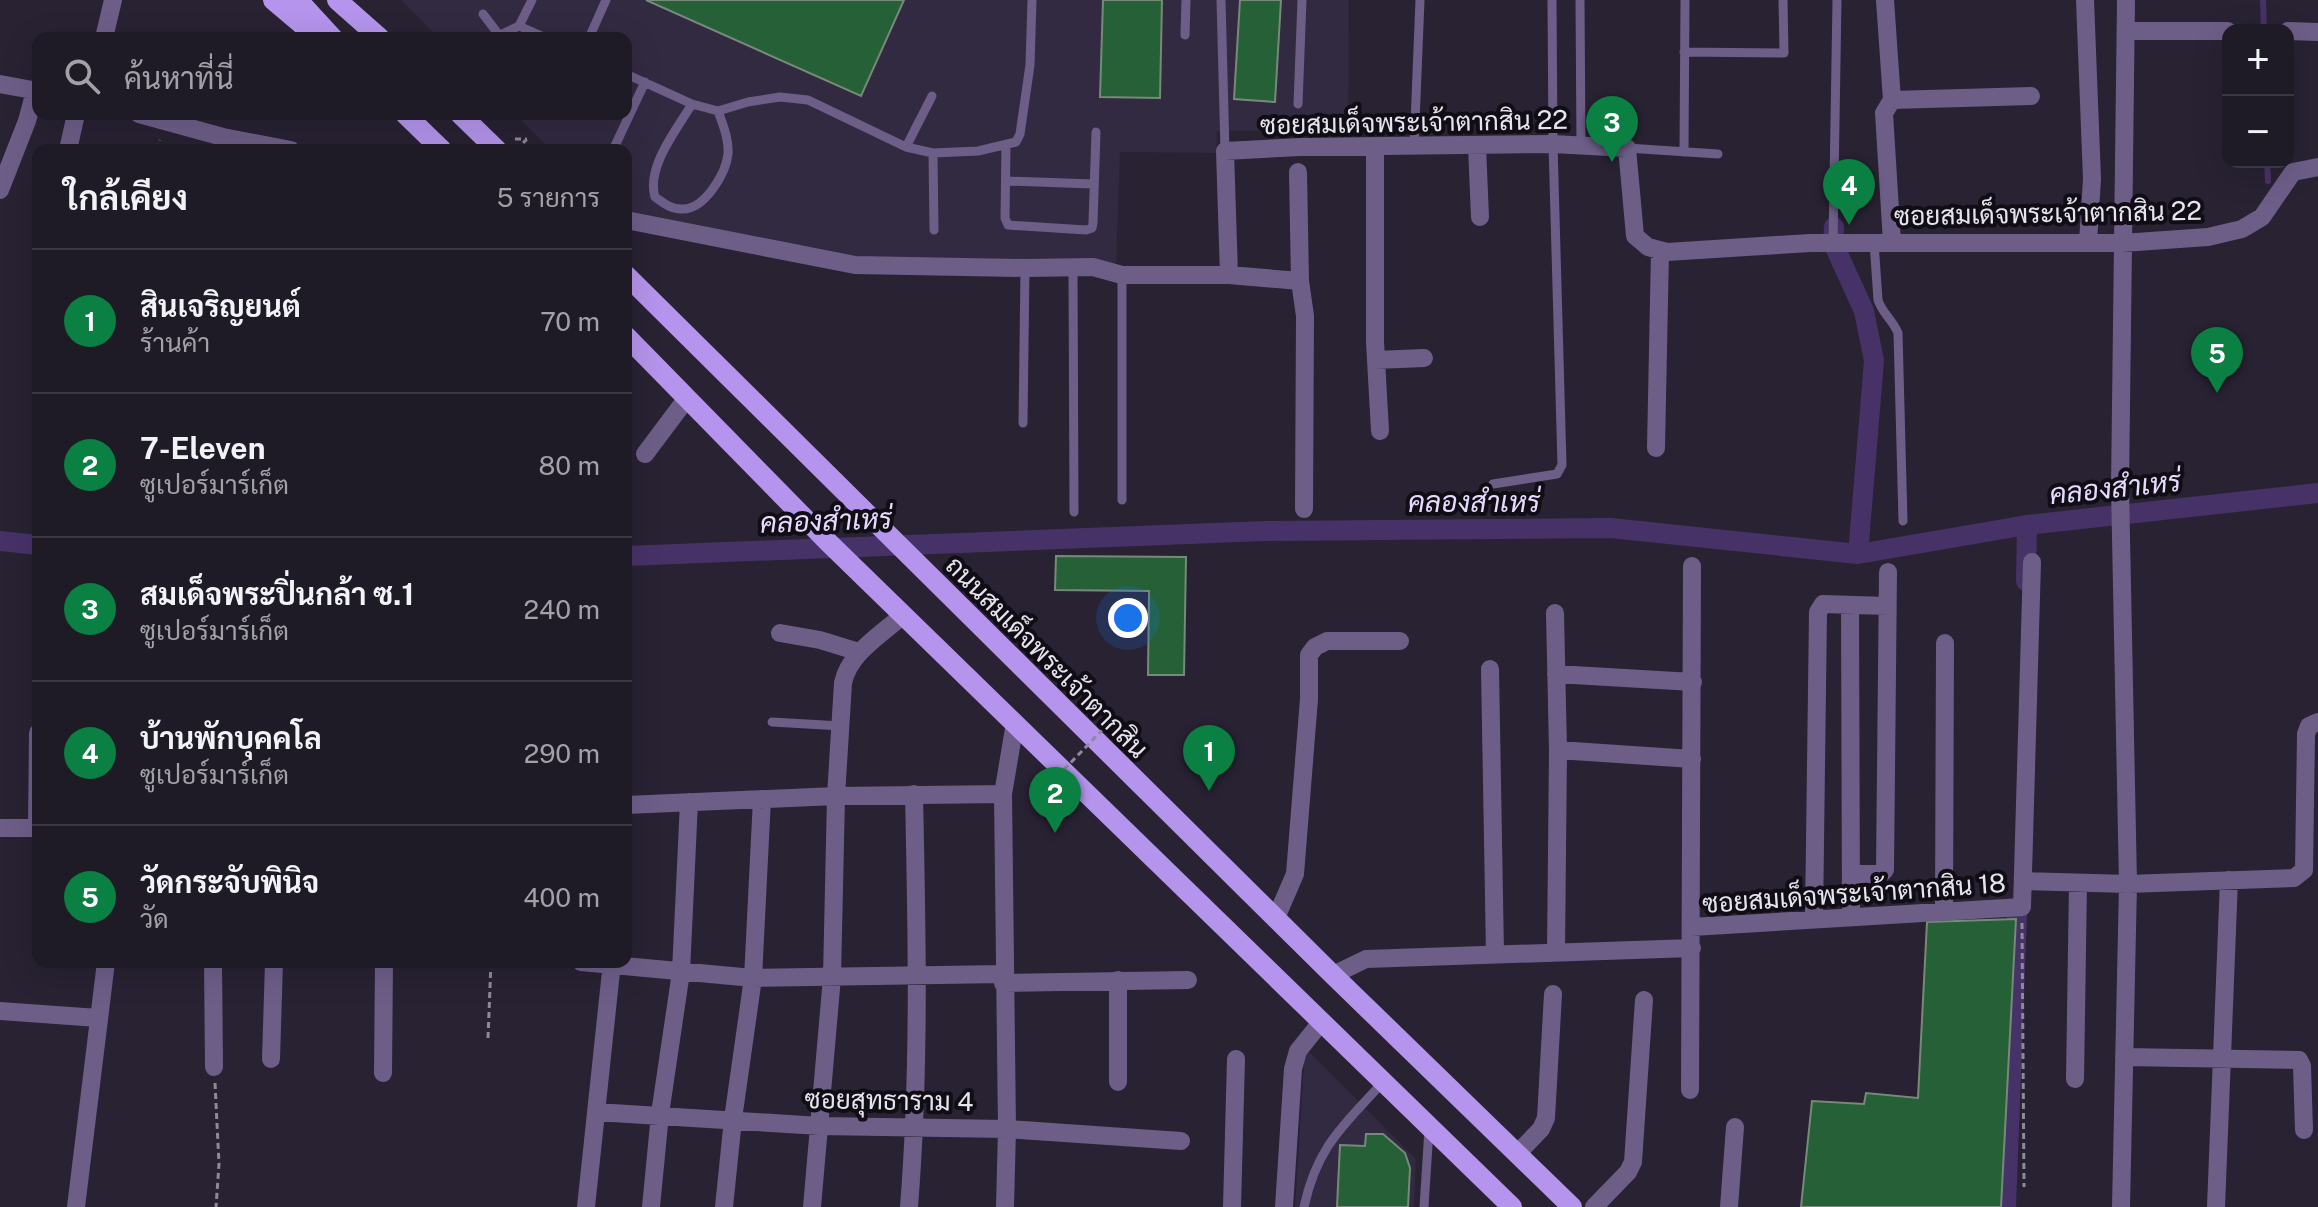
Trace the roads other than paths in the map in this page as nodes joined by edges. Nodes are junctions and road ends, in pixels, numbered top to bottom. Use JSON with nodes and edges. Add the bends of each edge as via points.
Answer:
{"nodes":[{"id":1,"x":113,"y":0,"type":"edge"},
{"id":2,"x":273,"y":0,"type":"edge"},
{"id":3,"x":298,"y":0,"type":"edge"},
{"id":4,"x":337,"y":0,"type":"edge"},
{"id":5,"x":354,"y":0,"type":"edge"},
{"id":6,"x":532,"y":0,"type":"edge"},
{"id":7,"x":606,"y":0,"type":"edge"},
{"id":8,"x":1032,"y":0,"type":"edge"},
{"id":9,"x":1186,"y":0,"type":"edge"},
{"id":10,"x":1221,"y":0,"type":"edge"},
{"id":11,"x":1302,"y":0,"type":"edge"},
{"id":12,"x":1420,"y":0,"type":"edge"},
{"id":13,"x":1552,"y":0,"type":"edge"},
{"id":14,"x":1580,"y":0,"type":"edge"},
{"id":15,"x":1685,"y":0,"type":"edge"},
{"id":16,"x":1783,"y":0,"type":"edge"},
{"id":17,"x":1837,"y":0,"type":"edge"},
{"id":18,"x":1885,"y":0,"type":"edge"},
{"id":19,"x":2085,"y":0,"type":"edge"},
{"id":20,"x":2126,"y":0,"type":"edge"},
{"id":21,"x":483,"y":14,"type":"dead end"},
{"id":22,"x":519,"y":26,"type":"junction"},
{"id":23,"x":2126,"y":31,"type":"junction"},
{"id":24,"x":2222,"y":31,"type":"edge"},
{"id":25,"x":2294,"y":31,"type":"edge"},
{"id":26,"x":105,"y":32,"type":"edge"},
{"id":27,"x":311,"y":32,"type":"edge"},
{"id":28,"x":327,"y":32,"type":"edge"},
{"id":29,"x":373,"y":32,"type":"edge"},
{"id":30,"x":381,"y":32,"type":"edge"},
{"id":31,"x":494,"y":32,"type":"edge"},
{"id":32,"x":506,"y":32,"type":"edge"},
{"id":33,"x":532,"y":32,"type":"edge"},
{"id":34,"x":592,"y":32,"type":"edge"},
{"id":35,"x":2318,"y":32,"type":"edge"},
{"id":36,"x":1185,"y":35,"type":"dead end"},
{"id":37,"x":1684,"y":52,"type":"junction"},
{"id":38,"x":632,"y":77,"type":"edge"},
{"id":39,"x":645,"y":82,"type":"junction"},
{"id":40,"x":0,"y":84,"type":"edge"},
{"id":41,"x":32,"y":90,"type":"edge"},
{"id":42,"x":932,"y":96,"type":"dead end"},
{"id":43,"x":2031,"y":96,"type":"dead end"},
{"id":44,"x":1892,"y":100,"type":"junction"},
{"id":45,"x":32,"y":104,"type":"edge"},
{"id":46,"x":692,"y":104,"type":"junction"},
{"id":47,"x":1298,"y":104,"type":"dead end"},
{"id":48,"x":632,"y":110,"type":"edge"},
{"id":49,"x":718,"y":111,"type":"junction"},
{"id":50,"x":75,"y":120,"type":"edge"},
{"id":51,"x":156,"y":120,"type":"edge"},
{"id":52,"x":411,"y":120,"type":"edge"},
{"id":53,"x":466,"y":120,"type":"edge"},
{"id":54,"x":627,"y":120,"type":"edge"},
{"id":55,"x":1096,"y":132,"type":"dead end"},
{"id":56,"x":222,"y":143,"type":"edge"},
{"id":57,"x":69,"y":144,"type":"edge"},
{"id":58,"x":436,"y":144,"type":"edge"},
{"id":59,"x":491,"y":144,"type":"edge"},
{"id":60,"x":616,"y":144,"type":"edge"},
{"id":61,"x":1553,"y":144,"type":"junction"},
{"id":62,"x":1006,"y":145,"type":"junction"},
{"id":63,"x":1477,"y":146,"type":"junction"},
{"id":64,"x":1581,"y":146,"type":"junction"},
{"id":65,"x":906,"y":147,"type":"junction"},
{"id":66,"x":1414,"y":147,"type":"junction"},
{"id":67,"x":1375,"y":148,"type":"junction"},
{"id":68,"x":1627,"y":148,"type":"junction"},
{"id":69,"x":1225,"y":151,"type":"junction"},
{"id":70,"x":1684,"y":152,"type":"junction"},
{"id":71,"x":933,"y":153,"type":"junction"},
{"id":72,"x":1718,"y":154,"type":"dead end"},
{"id":73,"x":2318,"y":167,"type":"edge"},
{"id":74,"x":1298,"y":172,"type":"dead end"},
{"id":75,"x":1006,"y":181,"type":"junction"},
{"id":76,"x":1093,"y":184,"type":"junction"},
{"id":77,"x":0,"y":190,"type":"edge"},
{"id":78,"x":1480,"y":217,"type":"dead end"},
{"id":79,"x":632,"y":221,"type":"edge"},
{"id":80,"x":934,"y":230,"type":"dead end"},
{"id":81,"x":1883,"y":242,"type":"junction"},
{"id":82,"x":2088,"y":242,"type":"junction"},
{"id":83,"x":1833,"y":243,"type":"junction"},
{"id":84,"x":2122,"y":243,"type":"junction"},
{"id":85,"x":1660,"y":251,"type":"junction"},
{"id":86,"x":1073,"y":267,"type":"junction"},
{"id":87,"x":1025,"y":268,"type":"junction"},
{"id":88,"x":1122,"y":275,"type":"junction"},
{"id":89,"x":1229,"y":275,"type":"junction"},
{"id":90,"x":632,"y":281,"type":"edge"},
{"id":91,"x":1300,"y":281,"type":"junction"},
{"id":92,"x":632,"y":342,"type":"edge"},
{"id":93,"x":1424,"y":358,"type":"dead end"},
{"id":94,"x":1376,"y":360,"type":"junction"},
{"id":95,"x":687,"y":398,"type":"junction"},
{"id":96,"x":1023,"y":423,"type":"dead end"},
{"id":97,"x":1380,"y":431,"type":"dead end"},
{"id":98,"x":1656,"y":448,"type":"dead end"},
{"id":99,"x":645,"y":454,"type":"dead end"},
{"id":100,"x":1493,"y":484,"type":"dead end"},
{"id":101,"x":1122,"y":500,"type":"dead end"},
{"id":102,"x":1304,"y":509,"type":"dead end"},
{"id":103,"x":1074,"y":512,"type":"dead end"},
{"id":104,"x":1903,"y":521,"type":"dead end"},
{"id":105,"x":2032,"y":562,"type":"dead end"},
{"id":106,"x":1692,"y":566,"type":"dead end"},
{"id":107,"x":1888,"y":572,"type":"dead end"},
{"id":108,"x":1850,"y":606,"type":"junction"},
{"id":109,"x":1887,"y":606,"type":"junction"},
{"id":110,"x":1555,"y":613,"type":"dead end"},
{"id":111,"x":903,"y":615,"type":"junction"},
{"id":112,"x":780,"y":633,"type":"dead end"},
{"id":113,"x":1400,"y":641,"type":"dead end"},
{"id":114,"x":1945,"y":643,"type":"dead end"},
{"id":115,"x":859,"y":652,"type":"junction"},
{"id":116,"x":1490,"y":669,"type":"dead end"},
{"id":117,"x":1556,"y":674,"type":"junction"},
{"id":118,"x":1693,"y":682,"type":"junction"},
{"id":119,"x":772,"y":722,"type":"dead end"},
{"id":120,"x":2318,"y":722,"type":"edge"},
{"id":121,"x":1015,"y":723,"type":"junction"},
{"id":122,"x":841,"y":726,"type":"junction"},
{"id":123,"x":1558,"y":750,"type":"junction"},
{"id":124,"x":1692,"y":759,"type":"junction"},
{"id":125,"x":914,"y":794,"type":"junction"},
{"id":126,"x":1003,"y":794,"type":"junction"},
{"id":127,"x":836,"y":796,"type":"junction"},
{"id":128,"x":762,"y":799,"type":"junction"},
{"id":129,"x":689,"y":802,"type":"junction"},
{"id":130,"x":632,"y":808,"type":"edge"},
{"id":131,"x":0,"y":828,"type":"edge"},
{"id":132,"x":32,"y":828,"type":"edge"},
{"id":133,"x":1851,"y":874,"type":"junction"},
{"id":134,"x":2229,"y":880,"type":"junction"},
{"id":135,"x":2023,"y":881,"type":"junction"},
{"id":136,"x":2078,"y":883,"type":"junction"},
{"id":137,"x":2128,"y":884,"type":"junction"},
{"id":138,"x":1944,"y":911,"type":"junction"},
{"id":139,"x":1851,"y":917,"type":"junction"},
{"id":140,"x":1276,"y":918,"type":"junction"},
{"id":141,"x":1814,"y":919,"type":"junction"},
{"id":142,"x":1692,"y":927,"type":"junction"},
{"id":143,"x":1692,"y":948,"type":"junction"},
{"id":144,"x":1556,"y":953,"type":"junction"},
{"id":145,"x":1495,"y":954,"type":"junction"},
{"id":146,"x":632,"y":966,"type":"edge"},
{"id":147,"x":105,"y":968,"type":"edge"},
{"id":148,"x":213,"y":968,"type":"edge"},
{"id":149,"x":274,"y":968,"type":"edge"},
{"id":150,"x":384,"y":968,"type":"edge"},
{"id":151,"x":611,"y":968,"type":"edge"},
{"id":152,"x":681,"y":972,"type":"junction"},
{"id":153,"x":918,"y":975,"type":"junction"},
{"id":154,"x":1333,"y":975,"type":"junction"},
{"id":155,"x":832,"y":977,"type":"junction"},
{"id":156,"x":753,"y":978,"type":"junction"},
{"id":157,"x":1003,"y":979,"type":"junction"},
{"id":158,"x":1118,"y":980,"type":"junction"},
{"id":159,"x":1188,"y":980,"type":"dead end"},
{"id":160,"x":1553,"y":994,"type":"dead end"},
{"id":161,"x":1644,"y":1000,"type":"dead end"},
{"id":162,"x":0,"y":1011,"type":"edge"},
{"id":163,"x":98,"y":1018,"type":"junction"},
{"id":164,"x":1322,"y":1021,"type":"junction"},
{"id":165,"x":2124,"y":1057,"type":"junction"},
{"id":166,"x":271,"y":1059,"type":"dead end"},
{"id":167,"x":1236,"y":1059,"type":"dead end"},
{"id":168,"x":2222,"y":1060,"type":"junction"},
{"id":169,"x":214,"y":1067,"type":"road end"},
{"id":170,"x":383,"y":1073,"type":"dead end"},
{"id":171,"x":2075,"y":1079,"type":"dead end"},
{"id":172,"x":1384,"y":1081,"type":"junction"},
{"id":173,"x":1118,"y":1082,"type":"dead end"},
{"id":174,"x":1690,"y":1090,"type":"dead end"},
{"id":175,"x":596,"y":1112,"type":"junction"},
{"id":176,"x":660,"y":1114,"type":"junction"},
{"id":177,"x":733,"y":1119,"type":"junction"},
{"id":178,"x":1429,"y":1125,"type":"junction"},
{"id":179,"x":820,"y":1126,"type":"junction"},
{"id":180,"x":915,"y":1127,"type":"junction"},
{"id":181,"x":1735,"y":1127,"type":"dead end"},
{"id":182,"x":1007,"y":1129,"type":"junction"},
{"id":183,"x":2304,"y":1130,"type":"dead end"},
{"id":184,"x":1181,"y":1141,"type":"dead end"},
{"id":185,"x":1518,"y":1153,"type":"junction"},
{"id":186,"x":1570,"y":1206,"type":"edge"},
{"id":187,"x":76,"y":1207,"type":"edge"},
{"id":188,"x":586,"y":1207,"type":"edge"},
{"id":189,"x":651,"y":1207,"type":"edge"},
{"id":190,"x":724,"y":1207,"type":"edge"},
{"id":191,"x":812,"y":1207,"type":"edge"},
{"id":192,"x":909,"y":1207,"type":"edge"},
{"id":193,"x":1005,"y":1207,"type":"edge"},
{"id":194,"x":1232,"y":1207,"type":"edge"},
{"id":195,"x":1284,"y":1207,"type":"edge"},
{"id":196,"x":1304,"y":1207,"type":"edge"},
{"id":197,"x":1424,"y":1207,"type":"edge"},
{"id":198,"x":1512,"y":1207,"type":"edge"},
{"id":199,"x":1594,"y":1207,"type":"edge"},
{"id":200,"x":1729,"y":1207,"type":"edge"},
{"id":201,"x":2121,"y":1207,"type":"edge"},
{"id":202,"x":2216,"y":1207,"type":"edge"}],
"edges":[{"from":1,"to":26,"type":"street"},
{"from":2,"to":27,"type":"main road"},
{"from":3,"to":28,"type":"main road"},
{"from":4,"to":29,"type":"main road"},
{"from":5,"to":30,"type":"main road"},
{"from":6,"to":22,"type":"lane"},
{"from":7,"to":34,"type":"lane"},
{"from":8,"to":62,"type":"lane","via":[[1024,119],[1016,142]]},
{"from":9,"to":36,"type":"lane"},
{"from":10,"to":69,"type":"lane"},
{"from":11,"to":47,"type":"lane"},
{"from":12,"to":66,"type":"lane"},
{"from":13,"to":61,"type":"lane"},
{"from":14,"to":64,"type":"lane"},
{"from":15,"to":37,"type":"lane"},
{"from":16,"to":37,"type":"lane","via":[[1784,53]]},
{"from":17,"to":83,"type":"lane"},
{"from":18,"to":44,"type":"street"},
{"from":19,"to":82,"type":"street","via":[[2092,179]]},
{"from":20,"to":23,"type":"street"},
{"from":21,"to":31,"type":"lane"},
{"from":22,"to":32,"type":"lane"},
{"from":22,"to":33,"type":"lane"},
{"from":23,"to":24,"type":"street"},
{"from":23,"to":84,"type":"street"},
{"from":25,"to":35,"type":"street"},
{"from":37,"to":70,"type":"lane"},
{"from":38,"to":39,"type":"lane"},
{"from":39,"to":46,"type":"lane"},
{"from":39,"to":48,"type":"lane"},
{"from":40,"to":41,"type":"street"},
{"from":42,"to":65,"type":"lane"},
{"from":43,"to":44,"type":"street"},
{"from":44,"to":81,"type":"street","via":[[1884,113]]},
{"from":45,"to":77,"type":"street"},
{"from":46,"to":49,"type":"lane"},
{"from":46,"to":49,"type":"lane","via":[[652,188],[655,197],[676,208],[700,202],[723,170],[728,145]]},
{"from":49,"to":65,"type":"lane","via":[[780,97],[808,100]]},
{"from":50,"to":57,"type":"street"},
{"from":51,"to":56,"type":"street"},
{"from":52,"to":58,"type":"main road"},
{"from":53,"to":59,"type":"main road"},
{"from":54,"to":60,"type":"lane"},
{"from":55,"to":76,"type":"lane"},
{"from":61,"to":63,"type":"street","name":"ซอยสมเด็จพระเจ้าตากสิน 22"},
{"from":61,"to":64,"type":"street","name":"ซอยสมเด็จพระเจ้าตากสิน 22"},
{"from":61,"to":100,"type":"lane","via":[[1562,465],[1557,474],[1544,478]]},
{"from":62,"to":71,"type":"lane"},
{"from":62,"to":75,"type":"lane"},
{"from":63,"to":66,"type":"street","name":"ซอยสมเด็จพระเจ้าตากสิน 22"},
{"from":63,"to":78,"type":"street"},
{"from":64,"to":68,"type":"street","name":"ซอยสมเด็จพระเจ้าตากสิน 22"},
{"from":65,"to":71,"type":"lane"},
{"from":66,"to":67,"type":"street","name":"ซอยสมเด็จพระเจ้าตากสิน 22"},
{"from":67,"to":69,"type":"street","name":"ซอยสมเด็จพระเจ้าตากสิน 22"},
{"from":67,"to":94,"type":"street"},
{"from":68,"to":70,"type":"lane"},
{"from":68,"to":85,"type":"street","via":[[1635,236]]},
{"from":69,"to":89,"type":"street","name":"ซอยสมเด็จพระเจ้าตากสิน 22"},
{"from":70,"to":72,"type":"lane"},
{"from":71,"to":80,"type":"lane"},
{"from":73,"to":84,"type":"street","name":"ซอยสมเด็จพระเจ้าตากสิน 22","via":[[2293,172],[2262,217],[2242,229],[2208,237]]},
{"from":74,"to":91,"type":"street"},
{"from":75,"to":76,"type":"lane"},
{"from":75,"to":76,"type":"lane","via":[[1008,225],[1086,230],[1093,223]]},
{"from":79,"to":87,"type":"street","via":[[855,265]]},
{"from":81,"to":82,"type":"street","name":"ซอยสมเด็จพระเจ้าตากสิน 22"},
{"from":81,"to":83,"type":"street","name":"ซอยสมเด็จพระเจ้าตากสิน 22"},
{"from":81,"to":104,"type":"lane","via":[[1878,300],[1898,333]]},
{"from":82,"to":84,"type":"street","name":"ซอยสมเด็จพระเจ้าตากสิน 22"},
{"from":83,"to":85,"type":"street","name":"ซอยสมเด็จพระเจ้าตากสิน 22"},
{"from":84,"to":137,"type":"street","via":[[2120,487]]},
{"from":85,"to":98,"type":"street"},
{"from":86,"to":87,"type":"street"},
{"from":86,"to":88,"type":"street"},
{"from":86,"to":103,"type":"lane"},
{"from":87,"to":96,"type":"lane"},
{"from":88,"to":89,"type":"street"},
{"from":88,"to":101,"type":"lane"},
{"from":89,"to":91,"type":"street"},
{"from":90,"to":140,"type":"main road","name":"ถนนสมเด็จพระเจ้าตากสิน"},
{"from":91,"to":102,"type":"street","via":[[1305,316]]},
{"from":92,"to":95,"type":"main road"},
{"from":93,"to":94,"type":"street"},
{"from":94,"to":97,"type":"street"},
{"from":95,"to":99,"type":"street"},
{"from":95,"to":111,"type":"main road"},
{"from":105,"to":135,"type":"street"},
{"from":106,"to":118,"type":"street"},
{"from":107,"to":109,"type":"street"},
{"from":108,"to":109,"type":"street"},
{"from":108,"to":133,"type":"street"},
{"from":108,"to":141,"type":"street","via":[[1823,604],[1818,612]]},
{"from":109,"to":133,"type":"street","via":[[1885,870]]},
{"from":110,"to":117,"type":"street"},
{"from":111,"to":115,"type":"street"},
{"from":111,"to":121,"type":"main road"},
{"from":112,"to":115,"type":"street"},
{"from":113,"to":140,"type":"street","via":[[1327,641],[1309,655],[1295,874]]},
{"from":114,"to":138,"type":"street"},
{"from":115,"to":122,"type":"street","via":[[846,670]]},
{"from":116,"to":145,"type":"street"},
{"from":117,"to":118,"type":"street"},
{"from":117,"to":123,"type":"street"},
{"from":118,"to":124,"type":"street"},
{"from":119,"to":122,"type":"lane"},
{"from":120,"to":134,"type":"street","name":"ซอยสมเด็จพระเจ้าตากสิน 18","via":[[2306,734],[2304,870],[2294,878]]},
{"from":121,"to":126,"type":"street"},
{"from":121,"to":164,"type":"main road"},
{"from":122,"to":127,"type":"street"},
{"from":123,"to":124,"type":"street"},
{"from":123,"to":144,"type":"street"},
{"from":124,"to":142,"type":"street"},
{"from":125,"to":126,"type":"street"},
{"from":125,"to":127,"type":"street"},
{"from":125,"to":153,"type":"street"},
{"from":126,"to":157,"type":"street"},
{"from":127,"to":128,"type":"street"},
{"from":127,"to":155,"type":"street"},
{"from":128,"to":129,"type":"street"},
{"from":128,"to":156,"type":"street"},
{"from":129,"to":130,"type":"street"},
{"from":129,"to":152,"type":"street"},
{"from":131,"to":132,"type":"street"},
{"from":133,"to":139,"type":"street"},
{"from":134,"to":137,"type":"street","name":"ซอยสมเด็จพระเจ้าตากสิน 18"},
{"from":134,"to":168,"type":"street"},
{"from":135,"to":136,"type":"street","name":"ซอยสมเด็จพระเจ้าตากสิน 18"},
{"from":135,"to":138,"type":"street","name":"ซอยสมเด็จพระเจ้าตากสิน 18","via":[[2022,907]]},
{"from":136,"to":137,"type":"street","name":"ซอยสมเด็จพระเจ้าตากสิน 18"},
{"from":136,"to":171,"type":"street"},
{"from":137,"to":165,"type":"street"},
{"from":138,"to":139,"type":"street","name":"ซอยสมเด็จพระเจ้าตากสิน 18"},
{"from":139,"to":141,"type":"street","name":"ซอยสมเด็จพระเจ้าตากสิน 18"},
{"from":140,"to":154,"type":"main road","name":"ถนนสมเด็จพระเจ้าตากสิน"},
{"from":141,"to":142,"type":"street","name":"ซอยสมเด็จพระเจ้าตากสิน 18"},
{"from":142,"to":143,"type":"street","name":"ซอยสมเด็จพระเจ้าตากสิน 18"},
{"from":143,"to":144,"type":"street","name":"ซอยสมเด็จพระเจ้าตากสิน 18"},
{"from":143,"to":174,"type":"street"},
{"from":144,"to":145,"type":"street","name":"ซอยสมเด็จพระเจ้าตากสิน 18"},
{"from":145,"to":154,"type":"street","name":"ซอยสมเด็จพระเจ้าตากสิน 18","via":[[1366,959]]},
{"from":146,"to":152,"type":"street"},
{"from":147,"to":163,"type":"street"},
{"from":148,"to":169,"type":"street"},
{"from":149,"to":166,"type":"street"},
{"from":150,"to":170,"type":"street"},
{"from":151,"to":175,"type":"street"},
{"from":152,"to":156,"type":"street"},
{"from":152,"to":176,"type":"street"},
{"from":153,"to":155,"type":"street"},
{"from":153,"to":157,"type":"street"},
{"from":153,"to":180,"type":"street"},
{"from":154,"to":185,"type":"main road","name":"ถนนสมเด็จพระเจ้าตากสิน"},
{"from":155,"to":156,"type":"street"},
{"from":155,"to":179,"type":"street"},
{"from":156,"to":177,"type":"street"},
{"from":157,"to":158,"type":"street"},
{"from":157,"to":182,"type":"street"},
{"from":158,"to":159,"type":"street"},
{"from":158,"to":173,"type":"street"},
{"from":160,"to":185,"type":"street","via":[[1546,1118]]},
{"from":161,"to":199,"type":"street","via":[[1633,1162]]},
{"from":162,"to":163,"type":"street"},
{"from":163,"to":187,"type":"street"},
{"from":164,"to":172,"type":"main road"},
{"from":164,"to":195,"type":"street","via":[[1298,1051],[1293,1069]]},
{"from":165,"to":168,"type":"street"},
{"from":165,"to":201,"type":"street"},
{"from":167,"to":194,"type":"street"},
{"from":168,"to":183,"type":"street","via":[[2299,1060]]},
{"from":168,"to":202,"type":"street"},
{"from":172,"to":178,"type":"main road"},
{"from":172,"to":196,"type":"lane","via":[[1325,1148]]},
{"from":175,"to":176,"type":"street","name":"ซอยสุทธาราม 4"},
{"from":175,"to":188,"type":"street"},
{"from":176,"to":177,"type":"street","name":"ซอยสุทธาราม 4"},
{"from":176,"to":189,"type":"street"},
{"from":177,"to":179,"type":"street","name":"ซอยสุทธาราม 4"},
{"from":177,"to":190,"type":"street"},
{"from":178,"to":197,"type":"lane"},
{"from":178,"to":198,"type":"main road"},
{"from":179,"to":180,"type":"street","name":"ซอยสุทธาราม 4"},
{"from":179,"to":191,"type":"street"},
{"from":180,"to":182,"type":"street","name":"ซอยสุทธาราม 4"},
{"from":180,"to":192,"type":"street"},
{"from":181,"to":200,"type":"street"},
{"from":182,"to":184,"type":"street","name":"ซอยสุทธาราม 4"},
{"from":182,"to":193,"type":"street"},
{"from":185,"to":186,"type":"main road","name":"ถนนสมเด็จพระเจ้าตากสิน"}]}
